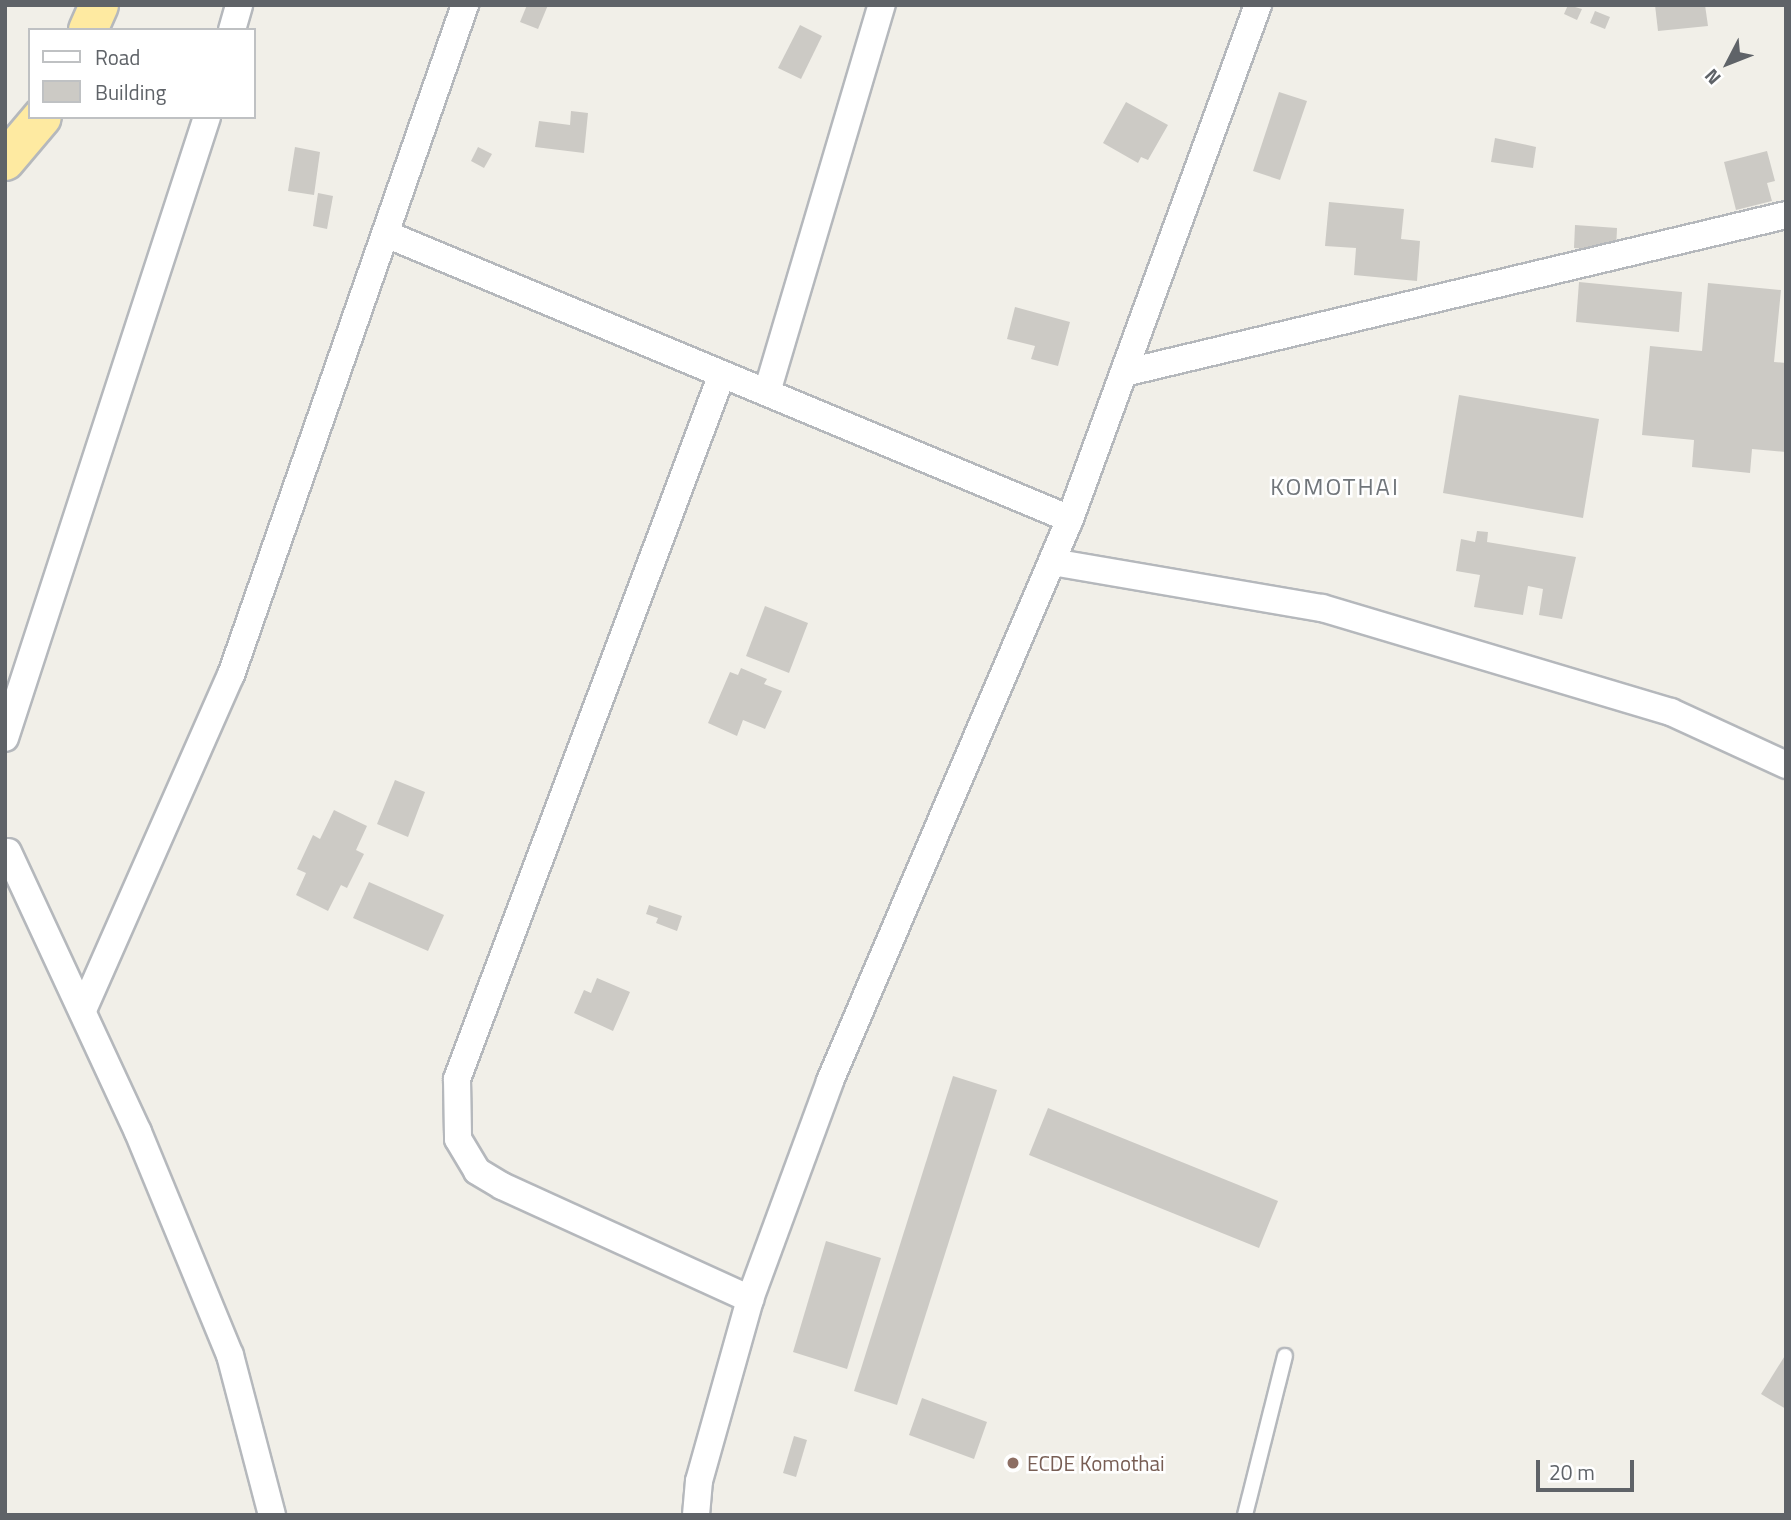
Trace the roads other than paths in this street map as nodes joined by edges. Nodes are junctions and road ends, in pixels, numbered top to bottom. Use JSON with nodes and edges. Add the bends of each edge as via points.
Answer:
{"nodes":[{"id":1,"x":99,"y":5,"type":"edge"},
{"id":2,"x":239,"y":5,"type":"edge"},
{"id":3,"x":465,"y":5,"type":"edge"},
{"id":4,"x":882,"y":5,"type":"edge"},
{"id":5,"x":1258,"y":5,"type":"edge"},
{"id":6,"x":89,"y":28,"type":"edge"},
{"id":7,"x":233,"y":28,"type":"edge"},
{"id":8,"x":40,"y":119,"type":"edge"},
{"id":9,"x":206,"y":119,"type":"edge"},
{"id":10,"x":5,"y":161,"type":"edge"},
{"id":11,"x":1786,"y":215,"type":"edge"},
{"id":12,"x":386,"y":234,"type":"junction"},
{"id":13,"x":1124,"y":373,"type":"junction"},
{"id":14,"x":722,"y":374,"type":"junction"},
{"id":15,"x":767,"y":392,"type":"junction"},
{"id":16,"x":1070,"y":519,"type":"junction"},
{"id":17,"x":1052,"y":562,"type":"junction"},
{"id":18,"x":5,"y":738,"type":"edge"},
{"id":19,"x":1786,"y":765,"type":"edge"},
{"id":20,"x":6,"y":848,"type":"edge"},
{"id":21,"x":83,"y":1010,"type":"junction"},
{"id":22,"x":750,"y":1299,"type":"junction"},
{"id":23,"x":1285,"y":1356,"type":"dead end"},
{"id":24,"x":272,"y":1515,"type":"edge"},
{"id":25,"x":696,"y":1515,"type":"edge"},
{"id":26,"x":1245,"y":1515,"type":"edge"}],
"edges":[{"from":1,"to":6,"type":"highway"},
{"from":2,"to":7,"type":"street"},
{"from":3,"to":12,"type":"street"},
{"from":4,"to":15,"type":"street"},
{"from":5,"to":13,"type":"street"},
{"from":8,"to":10,"type":"highway"},
{"from":9,"to":18,"type":"street"},
{"from":11,"to":13,"type":"street"},
{"from":12,"to":14,"type":"street"},
{"from":12,"to":21,"type":"street","via":[[231,675]]},
{"from":13,"to":16,"type":"street"},
{"from":14,"to":15,"type":"street"},
{"from":14,"to":22,"type":"street","via":[[457,1079],[458,1139],[477,1171],[502,1186]]},
{"from":15,"to":16,"type":"street"},
{"from":16,"to":17,"type":"street"},
{"from":17,"to":19,"type":"street","via":[[1322,608],[1671,712]]},
{"from":17,"to":22,"type":"street","via":[[830,1081]]},
{"from":20,"to":21,"type":"street"},
{"from":21,"to":24,"type":"street","via":[[230,1354]]},
{"from":22,"to":25,"type":"street","via":[[699,1480]]},
{"from":23,"to":26,"type":"lane"}]}
